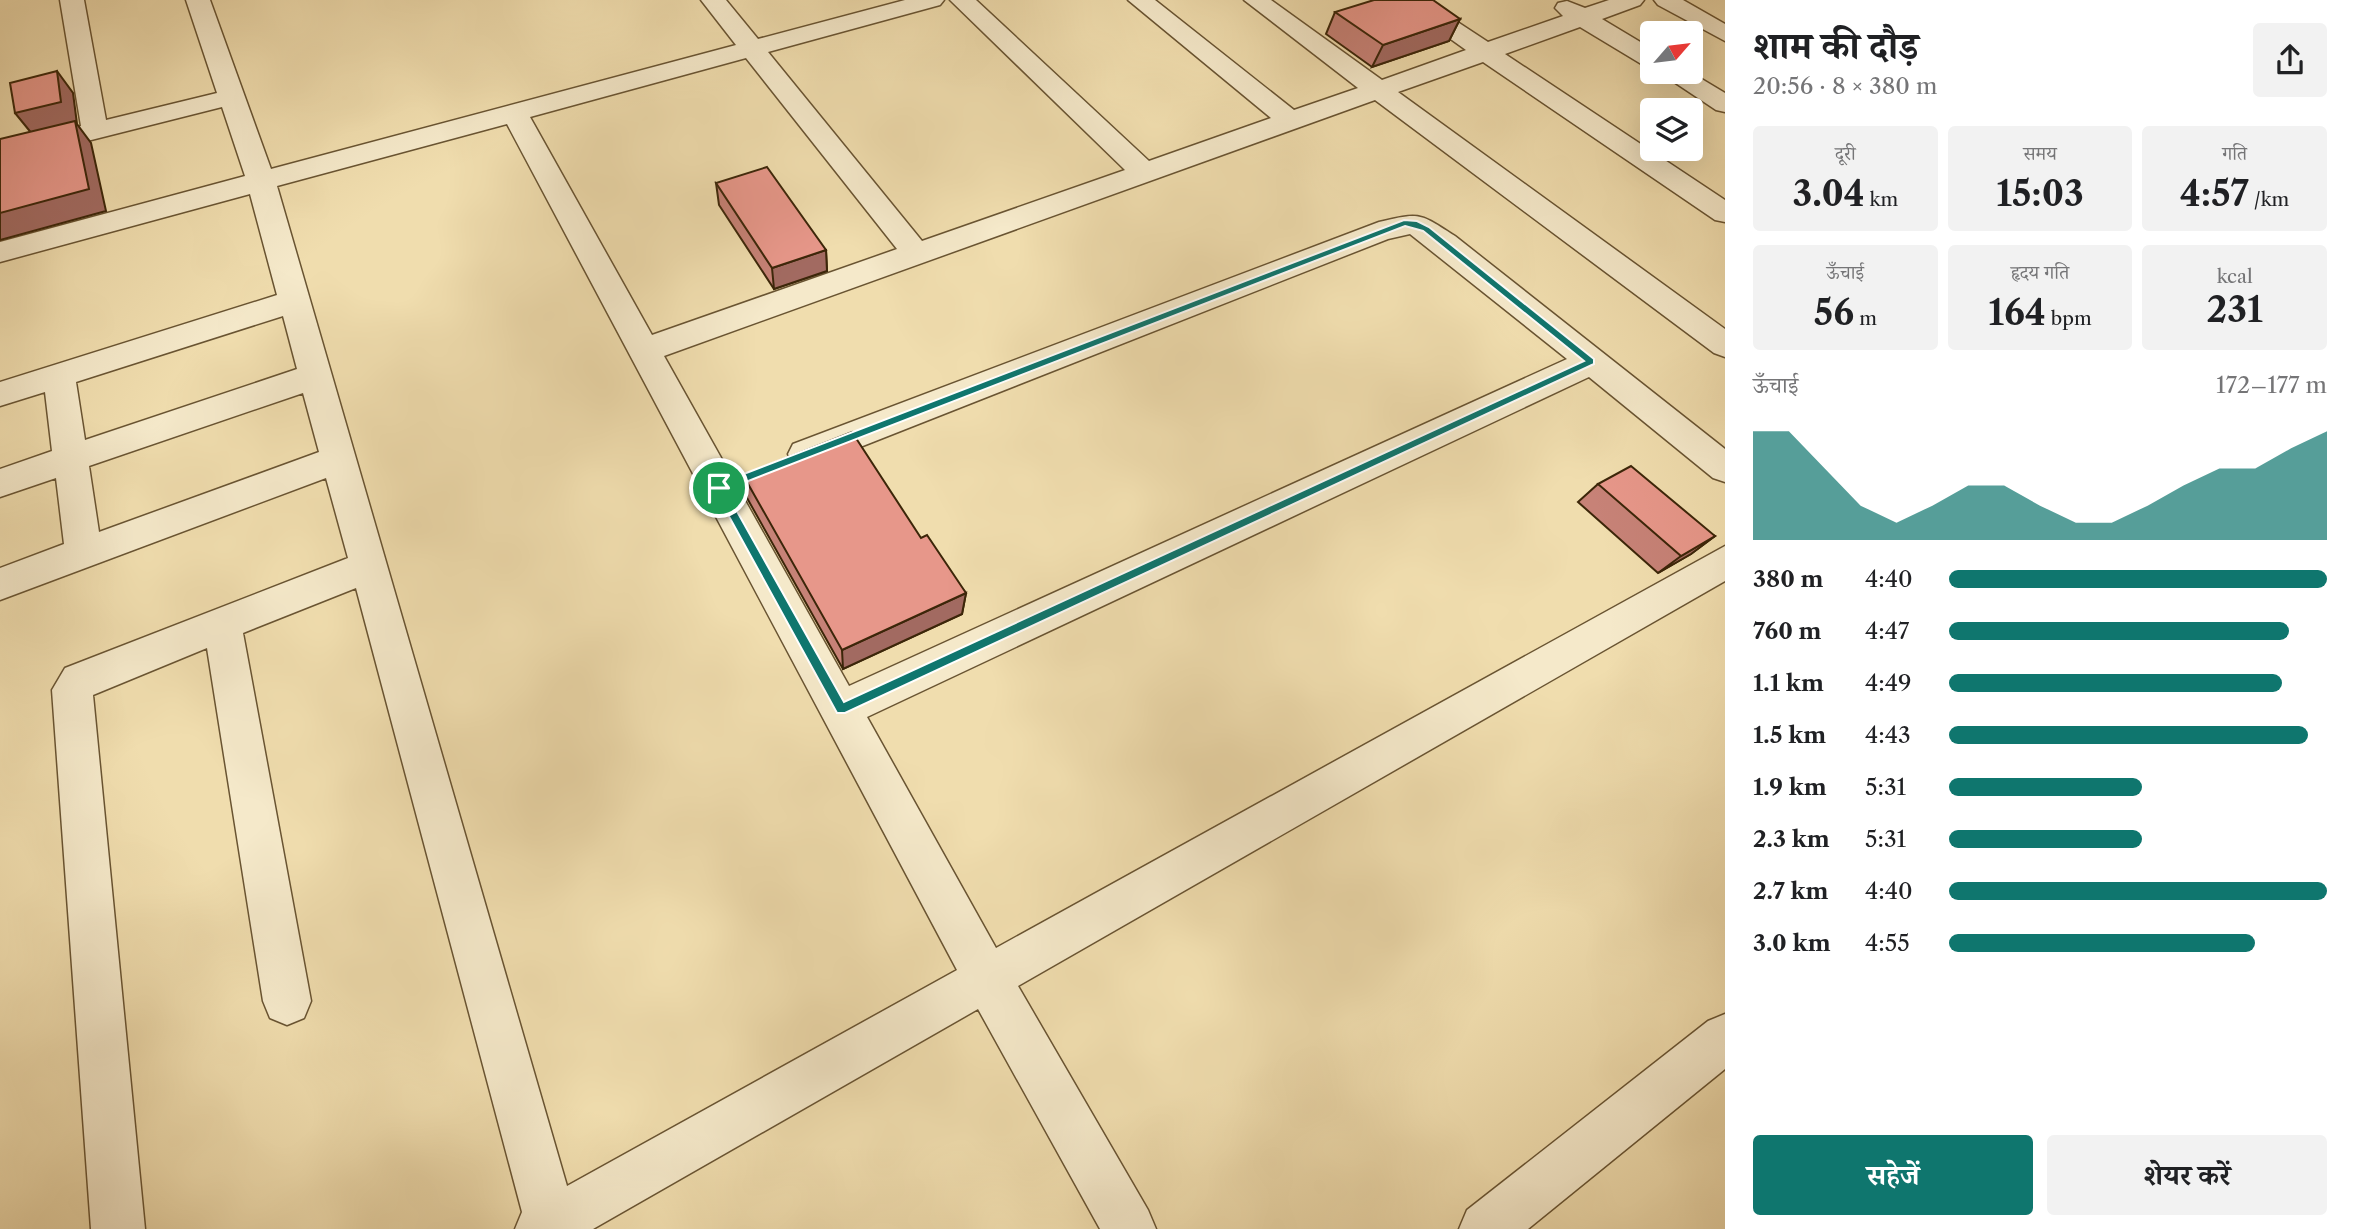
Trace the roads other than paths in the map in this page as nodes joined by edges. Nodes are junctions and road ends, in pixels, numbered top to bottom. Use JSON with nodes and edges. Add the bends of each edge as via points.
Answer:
{"nodes":[{"id":1,"x":72,"y":0,"type":"edge"},
{"id":2,"x":198,"y":0,"type":"edge"},
{"id":3,"x":713,"y":0,"type":"edge"},
{"id":4,"x":932,"y":0,"type":"edge"},
{"id":5,"x":962,"y":0,"type":"edge"},
{"id":6,"x":1140,"y":0,"type":"edge"},
{"id":7,"x":1256,"y":0,"type":"edge"},
{"id":8,"x":1408,"y":0,"type":"edge"},
{"id":9,"x":1554,"y":0,"type":"edge"},
{"id":10,"x":1632,"y":0,"type":"edge"},
{"id":11,"x":1666,"y":0,"type":"edge"},
{"id":12,"x":1582,"y":18,"type":"junction"},
{"id":13,"x":1725,"y":34,"type":"edge"},
{"id":14,"x":753,"y":49,"type":"junction"},
{"id":15,"x":1485,"y":52,"type":"junction"},
{"id":16,"x":1640,"y":53,"type":"edge"},
{"id":17,"x":1692,"y":84,"type":"edge"},
{"id":18,"x":1377,"y":90,"type":"junction"},
{"id":19,"x":231,"y":97,"type":"junction"},
{"id":20,"x":1725,"y":104,"type":"edge"},
{"id":21,"x":515,"y":114,"type":"junction"},
{"id":22,"x":1291,"y":121,"type":"junction"},
{"id":23,"x":95,"y":131,"type":"junction"},
{"id":24,"x":0,"y":154,"type":"edge"},
{"id":25,"x":1145,"y":173,"type":"junction"},
{"id":26,"x":261,"y":181,"type":"junction"},
{"id":27,"x":1725,"y":213,"type":"edge"},
{"id":28,"x":0,"y":252,"type":"edge"},
{"id":29,"x":917,"y":254,"type":"junction"},
{"id":30,"x":293,"y":302,"type":"junction"},
{"id":31,"x":1725,"y":345,"type":"edge"},
{"id":32,"x":645,"y":350,"type":"junction"},
{"id":33,"x":1591,"y":362,"type":"junction"},
{"id":34,"x":59,"y":375,"type":"junction"},
{"id":35,"x":315,"y":376,"type":"junction"},
{"id":36,"x":0,"y":394,"type":"edge"},
{"id":37,"x":339,"y":459,"type":"junction"},
{"id":38,"x":71,"y":460,"type":"junction"},
{"id":39,"x":783,"y":463,"type":"edge"},
{"id":40,"x":1725,"y":468,"type":"edge"},
{"id":41,"x":0,"y":483,"type":"edge"},
{"id":42,"x":84,"y":553,"type":"junction"},
{"id":43,"x":1724,"y":564,"type":"edge"},
{"id":44,"x":369,"y":566,"type":"junction"},
{"id":45,"x":0,"y":584,"type":"edge"},
{"id":46,"x":222,"y":624,"type":"junction"},
{"id":47,"x":841,"y":709,"type":"junction"},
{"id":48,"x":986,"y":976,"type":"junction"},
{"id":49,"x":287,"y":1001,"type":"dead end"},
{"id":50,"x":1725,"y":1038,"type":"edge"},
{"id":51,"x":547,"y":1226,"type":"edge"},
{"id":52,"x":118,"y":1229,"type":"edge"},
{"id":53,"x":1129,"y":1229,"type":"edge"},
{"id":54,"x":1486,"y":1229,"type":"edge"}],
"edges":[{"from":1,"to":23,"type":"street"},
{"from":2,"to":19,"type":"street"},
{"from":3,"to":14,"type":"street"},
{"from":4,"to":14,"type":"street"},
{"from":5,"to":25,"type":"street"},
{"from":6,"to":22,"type":"street"},
{"from":7,"to":18,"type":"street"},
{"from":8,"to":15,"type":"street"},
{"from":9,"to":12,"type":"street"},
{"from":10,"to":12,"type":"street"},
{"from":11,"to":13,"type":"street"},
{"from":12,"to":15,"type":"street"},
{"from":12,"to":16,"type":"street"},
{"from":14,"to":21,"type":"street"},
{"from":14,"to":29,"type":"street"},
{"from":15,"to":18,"type":"street"},
{"from":15,"to":27,"type":"street"},
{"from":17,"to":20,"type":"street"},
{"from":18,"to":22,"type":"street"},
{"from":18,"to":31,"type":"street"},
{"from":19,"to":23,"type":"street"},
{"from":19,"to":26,"type":"street"},
{"from":21,"to":26,"type":"street"},
{"from":21,"to":32,"type":"street"},
{"from":22,"to":25,"type":"street"},
{"from":23,"to":24,"type":"street"},
{"from":25,"to":29,"type":"street"},
{"from":26,"to":28,"type":"street"},
{"from":26,"to":30,"type":"street"},
{"from":29,"to":32,"type":"street"},
{"from":30,"to":34,"type":"street"},
{"from":30,"to":35,"type":"street"},
{"from":32,"to":47,"type":"street","via":[[732,483]]},
{"from":33,"to":39,"type":"street","via":[[1426,229],[1404,223]]},
{"from":33,"to":40,"type":"street"},
{"from":33,"to":47,"type":"street"},
{"from":34,"to":36,"type":"street"},
{"from":34,"to":38,"type":"street"},
{"from":35,"to":37,"type":"street"},
{"from":35,"to":38,"type":"street"},
{"from":37,"to":42,"type":"street"},
{"from":37,"to":44,"type":"street"},
{"from":38,"to":41,"type":"street"},
{"from":38,"to":42,"type":"street"},
{"from":42,"to":45,"type":"street"},
{"from":43,"to":48,"type":"street"},
{"from":44,"to":46,"type":"street"},
{"from":44,"to":51,"type":"street"},
{"from":46,"to":49,"type":"street"},
{"from":46,"to":52,"type":"street","via":[[79,681],[72,690]]},
{"from":47,"to":48,"type":"street"},
{"from":48,"to":51,"type":"street"},
{"from":48,"to":53,"type":"street"},
{"from":50,"to":54,"type":"street"}]}
